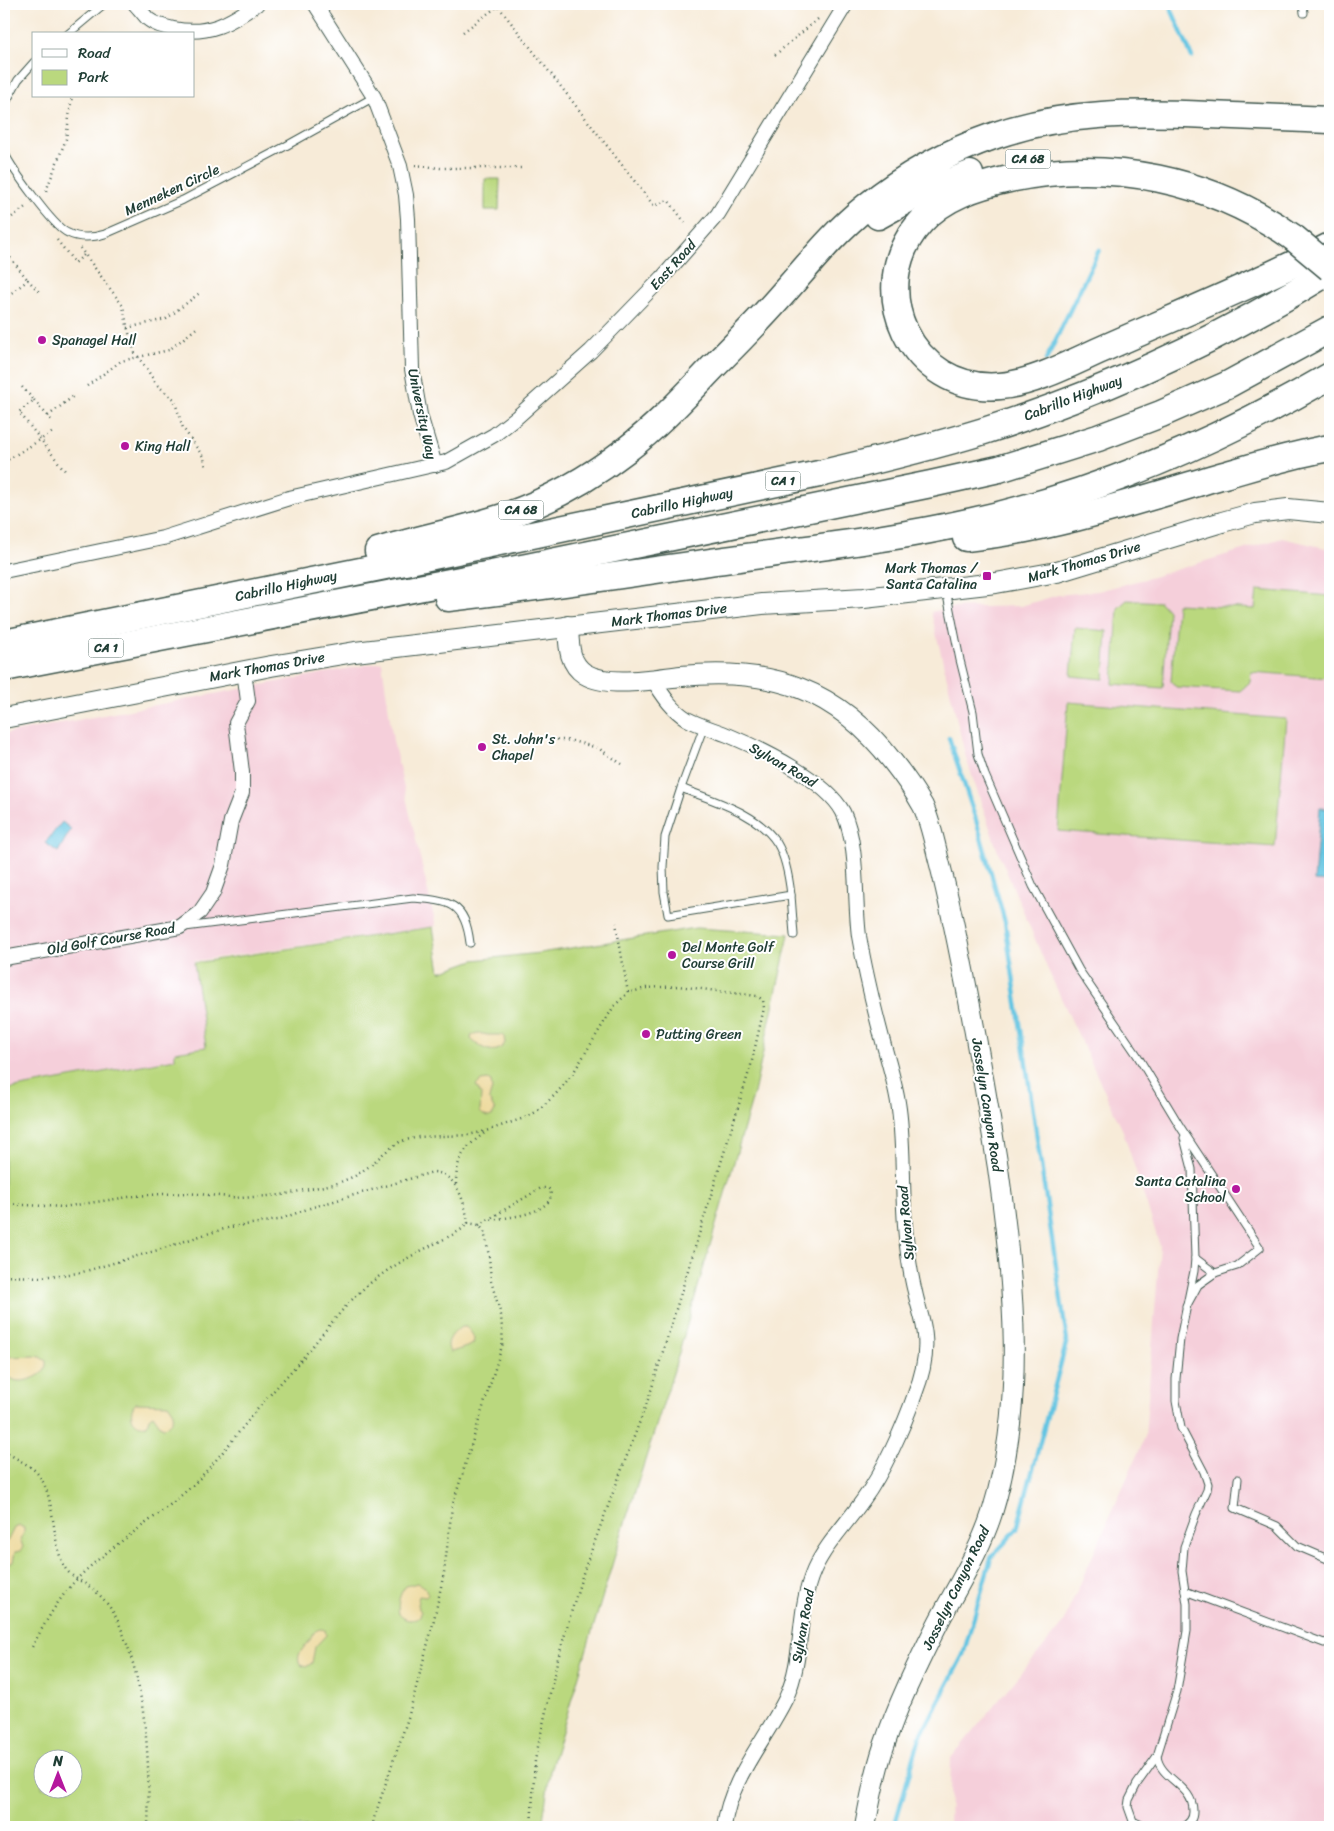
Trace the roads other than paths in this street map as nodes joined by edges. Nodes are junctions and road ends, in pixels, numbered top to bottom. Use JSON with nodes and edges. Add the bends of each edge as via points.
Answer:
{"nodes":[{"id":1,"x":104,"y":4,"type":"edge"},
{"id":2,"x":136,"y":4,"type":"edge"},
{"id":3,"x":258,"y":4,"type":"edge"},
{"id":4,"x":315,"y":4,"type":"edge"},
{"id":5,"x":846,"y":4,"type":"edge"},
{"id":6,"x":1303,"y":4,"type":"edge"},
{"id":7,"x":1304,"y":14,"type":"dead end"},
{"id":8,"x":70,"y":32,"type":"edge"},
{"id":9,"x":32,"y":64,"type":"edge"},
{"id":10,"x":374,"y":97,"type":"junction"},
{"id":11,"x":4,"y":106,"type":"edge"},
{"id":12,"x":1330,"y":120,"type":"edge"},
{"id":13,"x":4,"y":152,"type":"edge"},
{"id":14,"x":1302,"y":234,"type":"junction"},
{"id":15,"x":1330,"y":247,"type":"edge"},
{"id":16,"x":1330,"y":269,"type":"edge"},
{"id":17,"x":774,"y":304,"type":"junction"},
{"id":18,"x":1330,"y":329,"type":"edge"},
{"id":19,"x":1330,"y":376,"type":"edge"},
{"id":20,"x":1330,"y":448,"type":"edge"},
{"id":21,"x":435,"y":465,"type":"junction"},
{"id":22,"x":1330,"y":513,"type":"edge"},
{"id":23,"x":888,"y":536,"type":"junction"},
{"id":24,"x":4,"y":571,"type":"edge"},
{"id":25,"x":946,"y":589,"type":"junction"},
{"id":26,"x":205,"y":602,"type":"junction"},
{"id":27,"x":325,"y":604,"type":"junction"},
{"id":28,"x":568,"y":626,"type":"junction"},
{"id":29,"x":4,"y":643,"type":"edge"},
{"id":30,"x":4,"y":668,"type":"edge"},
{"id":31,"x":244,"y":671,"type":"junction"},
{"id":32,"x":653,"y":680,"type":"junction"},
{"id":33,"x":4,"y":718,"type":"edge"},
{"id":34,"x":704,"y":726,"type":"junction"},
{"id":35,"x":681,"y":788,"type":"junction"},
{"id":36,"x":791,"y":895,"type":"junction"},
{"id":37,"x":180,"y":927,"type":"junction"},
{"id":38,"x":794,"y":935,"type":"dead end"},
{"id":39,"x":470,"y":943,"type":"dead end"},
{"id":40,"x":4,"y":958,"type":"edge"},
{"id":41,"x":1181,"y":1128,"type":"junction"},
{"id":42,"x":1194,"y":1258,"type":"junction"},
{"id":43,"x":1215,"y":1273,"type":"junction"},
{"id":44,"x":1186,"y":1307,"type":"junction"},
{"id":45,"x":1238,"y":1479,"type":"dead end"},
{"id":46,"x":1330,"y":1560,"type":"edge"},
{"id":47,"x":1185,"y":1591,"type":"junction"},
{"id":48,"x":1330,"y":1641,"type":"edge"},
{"id":49,"x":1157,"y":1756,"type":"junction"},
{"id":50,"x":724,"y":1827,"type":"edge"},
{"id":51,"x":865,"y":1827,"type":"edge"},
{"id":52,"x":1145,"y":1827,"type":"edge"},
{"id":53,"x":1182,"y":1827,"type":"edge"}],
"edges":[{"from":1,"to":8,"type":"lane"},
{"from":2,"to":3,"type":"street","via":[[157,25],[198,32],[224,24]]},
{"from":4,"to":10,"type":"street","name":"University Way"},
{"from":5,"to":21,"type":"street","name":"East Road","via":[[718,214],[662,278],[591,351],[517,417],[494,435]]},
{"from":6,"to":7,"type":"lane"},
{"from":9,"to":11,"type":"lane","via":[[18,80]]},
{"from":10,"to":13,"type":"lane","name":"Menneken Circle","via":[[183,200],[95,237],[78,237],[56,224]]},
{"from":10,"to":21,"type":"street","name":"University Way","via":[[404,180],[412,369],[420,415]]},
{"from":12,"to":17,"type":"highway","via":[[1114,113],[1053,121],[996,136],[919,171],[878,197],[844,226]]},
{"from":14,"to":15,"type":"highway","number":"CA 68"},
{"from":14,"to":15,"type":"highway","via":[[1241,205],[1176,182],[1106,171],[1034,175],[969,191],[930,213],[911,235],[898,261],[894,284],[896,306],[902,327],[912,344],[938,370],[973,385],[1008,385],[1114,344]]},
{"from":14,"to":16,"type":"highway","bridge":true},
{"from":14,"to":17,"type":"highway","number":"CA 68","via":[[1277,208],[1246,191],[1180,167],[1106,155],[1050,156],[1014,162],[949,181],[887,210],[825,257]]},
{"from":16,"to":26,"type":"highway","name":"Cabrillo Highway","number":"CA 1","via":[[1205,341],[1143,370],[1048,408],[951,441],[818,474]]},
{"from":17,"to":26,"type":"highway","number":"CA 68","via":[[667,415],[628,449],[572,486],[497,519]]},
{"from":18,"to":27,"type":"highway","name":"Cabrillo Highway","number":"CA 1","via":[[1256,371],[1194,400],[1129,427],[1030,460],[931,484]]},
{"from":19,"to":23,"type":"highway","via":[[1230,428],[1103,482],[971,522]]},
{"from":20,"to":23,"type":"highway","via":[[1296,454],[1033,528],[967,538]]},
{"from":21,"to":24,"type":"street","name":"University Way","via":[[289,498],[164,538]]},
{"from":22,"to":25,"type":"street","name":"Mark Thomas Drive","via":[[1288,509],[1255,513],[1057,572]]},
{"from":23,"to":27,"type":"highway","via":[[482,594]]},
{"from":25,"to":28,"type":"street","name":"Mark Thomas Drive","via":[[762,604]]},
{"from":25,"to":41,"type":"lane","via":[[973,712],[978,754],[1018,854],[1079,970],[1137,1055]]},
{"from":26,"to":29,"type":"highway","name":"Cabrillo Highway","number":"CA 1"},
{"from":27,"to":30,"type":"highway","name":"Cabrillo Highway","number":"CA 1"},
{"from":28,"to":31,"type":"street","name":"Mark Thomas Drive","via":[[363,650]]},
{"from":28,"to":32,"type":"street","name":"Josselyn Canyon Road","via":[[569,650],[574,665],[587,676],[606,680]]},
{"from":31,"to":33,"type":"street","name":"Mark Thomas Drive"},
{"from":31,"to":37,"type":"street","name":"Old Golf Course Road","via":[[248,701],[236,723],[242,793],[231,821],[223,865],[213,893],[200,912]]},
{"from":32,"to":34,"type":"street","name":"Sylvan Road","via":[[670,705],[687,719]]},
{"from":32,"to":51,"type":"street","name":"Josselyn Canyon Road","via":[[736,674],[792,684],[822,697],[872,736],[910,784],[925,811],[949,898],[969,1000],[990,1114],[1008,1253],[1013,1366],[1009,1430],[992,1513],[894,1718],[882,1750]]},
{"from":34,"to":35,"type":"lane"},
{"from":34,"to":50,"type":"street","name":"Sylvan Road","via":[[763,751],[808,778],[829,793],[843,813],[852,849],[857,917],[867,980],[899,1108],[904,1229],[926,1338],[918,1387],[907,1416],[878,1476],[813,1572],[805,1598],[794,1676],[776,1716],[737,1782]]},
{"from":35,"to":36,"type":"lane","via":[[741,813],[767,831],[784,857]]},
{"from":35,"to":36,"type":"lane","via":[[665,837],[663,876],[668,915]]},
{"from":36,"to":38,"type":"lane"},
{"from":37,"to":39,"type":"lane","via":[[413,898],[443,900],[456,908],[465,920]]},
{"from":37,"to":40,"type":"street","name":"Old Golf Course Road"},
{"from":41,"to":42,"type":"lane","via":[[1192,1169]]},
{"from":41,"to":43,"type":"lane","via":[[1260,1248],[1237,1266]]},
{"from":42,"to":43,"type":"lane"},
{"from":42,"to":44,"type":"lane"},
{"from":43,"to":44,"type":"lane","via":[[1198,1284]]},
{"from":44,"to":47,"type":"lane","via":[[1177,1362],[1178,1418],[1208,1484],[1184,1548],[1182,1571]]},
{"from":45,"to":46,"type":"lane","via":[[1235,1508],[1277,1526],[1298,1546]]},
{"from":47,"to":48,"type":"lane","via":[[1324,1643]]},
{"from":47,"to":49,"type":"lane","via":[[1186,1645],[1171,1714]]},
{"from":49,"to":52,"type":"lane","via":[[1129,1800],[1133,1821]]},
{"from":49,"to":53,"type":"lane","via":[[1159,1764],[1191,1798],[1193,1815],[1190,1822]]}]}
